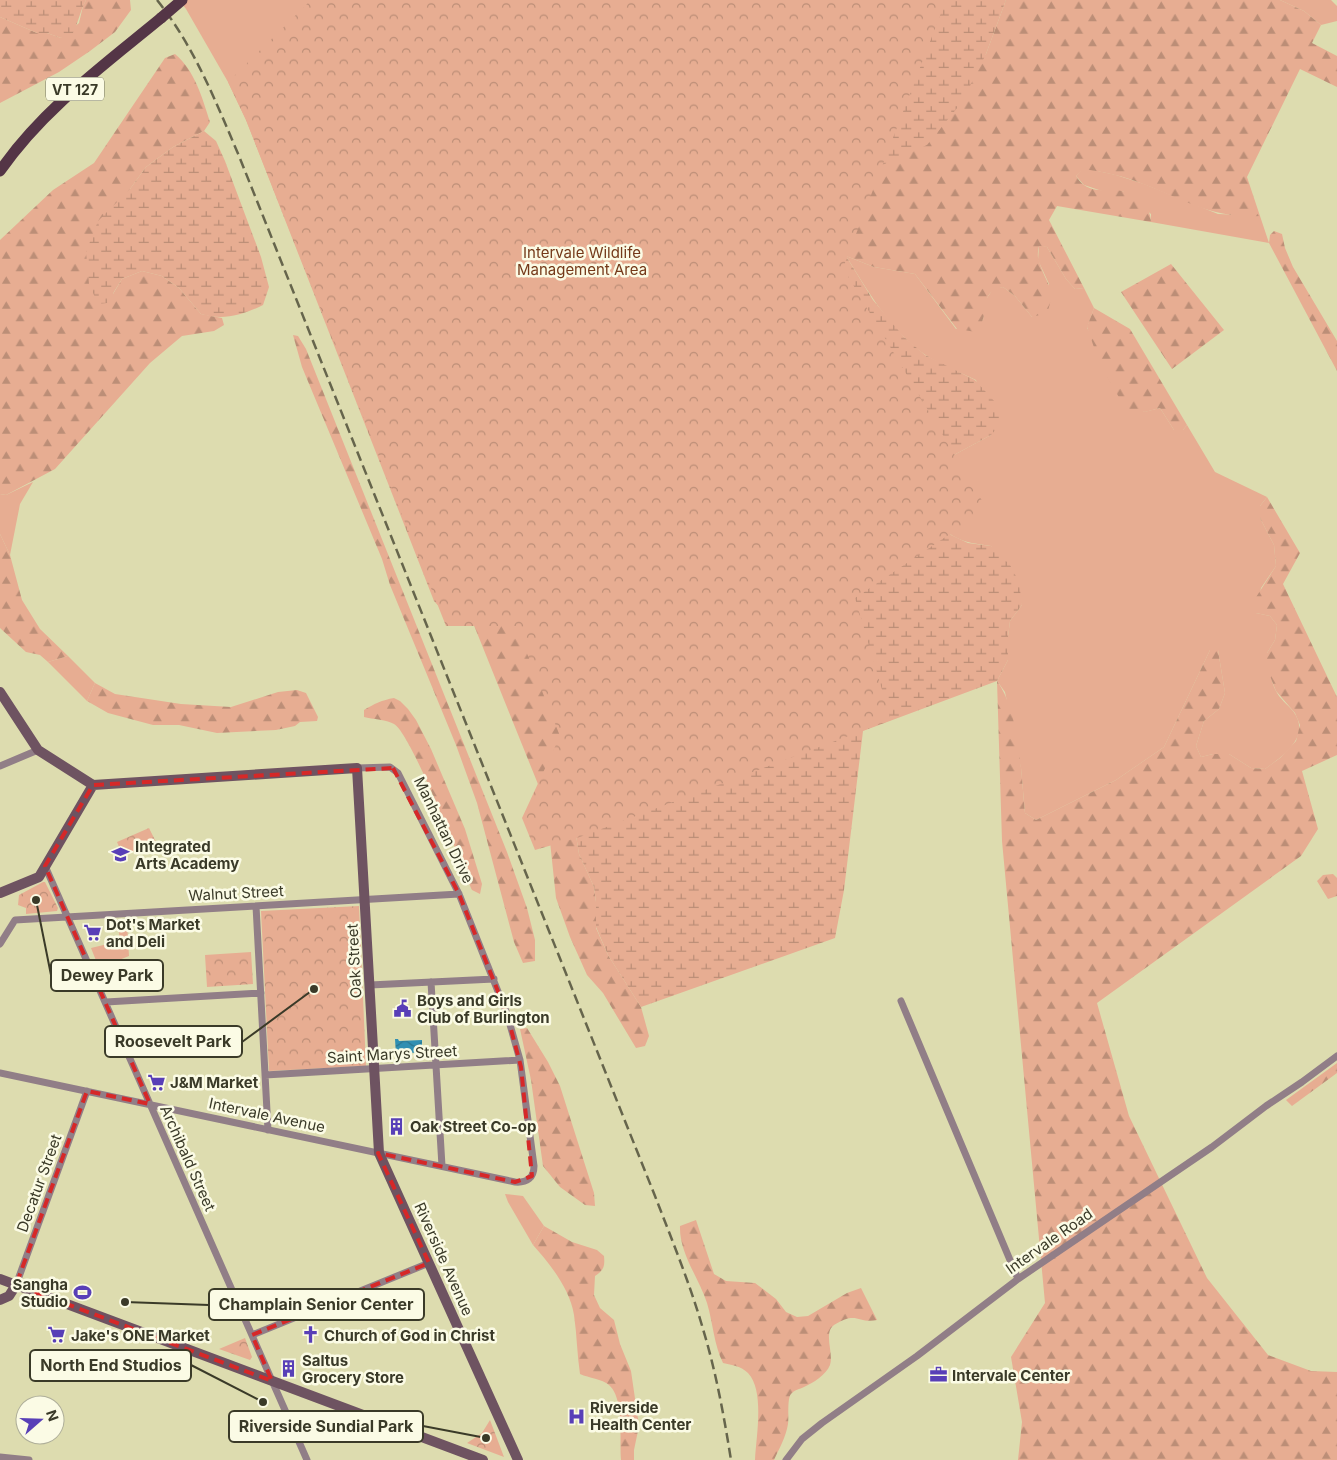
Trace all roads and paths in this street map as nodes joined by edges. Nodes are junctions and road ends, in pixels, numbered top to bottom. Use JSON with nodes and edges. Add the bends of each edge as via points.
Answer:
{"nodes":[{"id":1,"x":182,"y":0,"type":"edge"},
{"id":2,"x":0,"y":171,"type":"edge"},
{"id":3,"x":0,"y":692,"type":"edge"},
{"id":4,"x":38,"y":750,"type":"junction"},
{"id":5,"x":0,"y":766,"type":"edge"},
{"id":6,"x":357,"y":768,"type":"junction"},
{"id":7,"x":92,"y":785,"type":"junction"},
{"id":8,"x":45,"y":866,"type":"junction"},
{"id":9,"x":0,"y":893,"type":"edge"},
{"id":10,"x":459,"y":894,"type":"junction"},
{"id":11,"x":365,"y":900,"type":"junction"},
{"id":12,"x":256,"y":906,"type":"junction"},
{"id":13,"x":68,"y":917,"type":"junction"},
{"id":14,"x":0,"y":944,"type":"edge"},
{"id":15,"x":494,"y":979,"type":"junction"},
{"id":16,"x":431,"y":982,"type":"junction"},
{"id":17,"x":370,"y":985,"type":"junction"},
{"id":18,"x":261,"y":993,"type":"junction"},
{"id":19,"x":901,"y":1001,"type":"dead end"},
{"id":20,"x":106,"y":1002,"type":"junction"},
{"id":21,"x":1337,"y":1056,"type":"edge"},
{"id":22,"x":520,"y":1060,"type":"junction"},
{"id":23,"x":436,"y":1066,"type":"junction"},
{"id":24,"x":374,"y":1069,"type":"junction"},
{"id":25,"x":0,"y":1073,"type":"edge"},
{"id":26,"x":265,"y":1075,"type":"junction"},
{"id":27,"x":87,"y":1091,"type":"junction"},
{"id":28,"x":150,"y":1104,"type":"junction"},
{"id":29,"x":268,"y":1130,"type":"junction"},
{"id":30,"x":378,"y":1153,"type":"junction"},
{"id":31,"x":442,"y":1166,"type":"junction"},
{"id":32,"x":528,"y":1180,"type":"joint"},
{"id":33,"x":429,"y":1263,"type":"junction"},
{"id":34,"x":0,"y":1279,"type":"edge"},
{"id":35,"x":1018,"y":1279,"type":"junction"},
{"id":36,"x":16,"y":1285,"type":"junction"},
{"id":37,"x":0,"y":1300,"type":"edge"},
{"id":38,"x":252,"y":1335,"type":"junction"},
{"id":39,"x":272,"y":1381,"type":"junction"},
{"id":40,"x":0,"y":1458,"type":"edge"},
{"id":41,"x":29,"y":1460,"type":"edge"},
{"id":42,"x":307,"y":1460,"type":"edge"},
{"id":43,"x":483,"y":1460,"type":"edge"},
{"id":44,"x":518,"y":1460,"type":"edge"},
{"id":45,"x":786,"y":1460,"type":"edge"}],
"edges":[{"from":1,"to":2,"type":"main road","number":"VT 127","bridge":true,"via":[[58,105],[29,134]]},
{"from":3,"to":4,"type":"street"},
{"from":4,"to":5,"type":"street"},
{"from":4,"to":7,"type":"street"},
{"from":6,"to":7,"type":"street","name":"Manhattan Drive"},
{"from":6,"to":10,"type":"street","name":"Manhattan Drive","via":[[394,768]]},
{"from":6,"to":11,"type":"street","name":"Oak Street"},
{"from":7,"to":8,"type":"street"},
{"from":8,"to":9,"type":"street","via":[[39,877]]},
{"from":8,"to":13,"type":"street","name":"Archibald Street"},
{"from":10,"to":11,"type":"street","name":"Walnut Street"},
{"from":10,"to":15,"type":"street","name":"Manhattan Drive"},
{"from":11,"to":12,"type":"street","name":"Walnut Street"},
{"from":11,"to":17,"type":"street","name":"Oak Street"},
{"from":12,"to":13,"type":"street","name":"Walnut Street"},
{"from":12,"to":18,"type":"street"},
{"from":13,"to":14,"type":"street","name":"Walnut Street","via":[[15,920]]},
{"from":13,"to":20,"type":"street","name":"Archibald Street"},
{"from":15,"to":16,"type":"street"},
{"from":15,"to":22,"type":"street","name":"Manhattan Drive"},
{"from":16,"to":17,"type":"street"},
{"from":16,"to":23,"type":"street"},
{"from":17,"to":24,"type":"street","name":"Oak Street"},
{"from":18,"to":20,"type":"street"},
{"from":18,"to":26,"type":"street"},
{"from":19,"to":35,"type":"street"},
{"from":20,"to":28,"type":"street","name":"Archibald Street"},
{"from":21,"to":35,"type":"street","name":"Intervale Road","via":[[1212,1147]]},
{"from":22,"to":23,"type":"street","name":"Saint Marys Street"},
{"from":22,"to":32,"type":"street","name":"Manhattan Drive","via":[[534,1166],[534,1173]]},
{"from":23,"to":24,"type":"street","name":"Saint Marys Street"},
{"from":23,"to":31,"type":"street"},
{"from":24,"to":26,"type":"street","name":"Saint Marys Street"},
{"from":24,"to":30,"type":"street","name":"Oak Street"},
{"from":25,"to":27,"type":"street","name":"Intervale Avenue"},
{"from":26,"to":29,"type":"street"},
{"from":27,"to":28,"type":"street","name":"Intervale Avenue"},
{"from":27,"to":36,"type":"street","name":"Decatur Street"},
{"from":28,"to":29,"type":"street","name":"Intervale Avenue"},
{"from":28,"to":38,"type":"street","name":"Archibald Street"},
{"from":29,"to":30,"type":"street","name":"Intervale Avenue"},
{"from":30,"to":31,"type":"street","name":"Intervale Avenue"},
{"from":30,"to":33,"type":"street","name":"Riverside Avenue"},
{"from":31,"to":32,"type":"street","name":"Intervale Avenue","via":[[516,1182]]},
{"from":33,"to":38,"type":"street"},
{"from":33,"to":44,"type":"street","name":"Riverside Avenue"},
{"from":34,"to":36,"type":"street"},
{"from":35,"to":45,"type":"street","name":"Intervale Road","via":[[822,1423]]},
{"from":36,"to":37,"type":"street","via":[[9,1296]]},
{"from":36,"to":39,"type":"street"},
{"from":38,"to":39,"type":"street","name":"Archibald Street"},
{"from":39,"to":42,"type":"street","name":"Archibald Street"},
{"from":39,"to":43,"type":"street"},
{"from":40,"to":41,"type":"street"}]}
